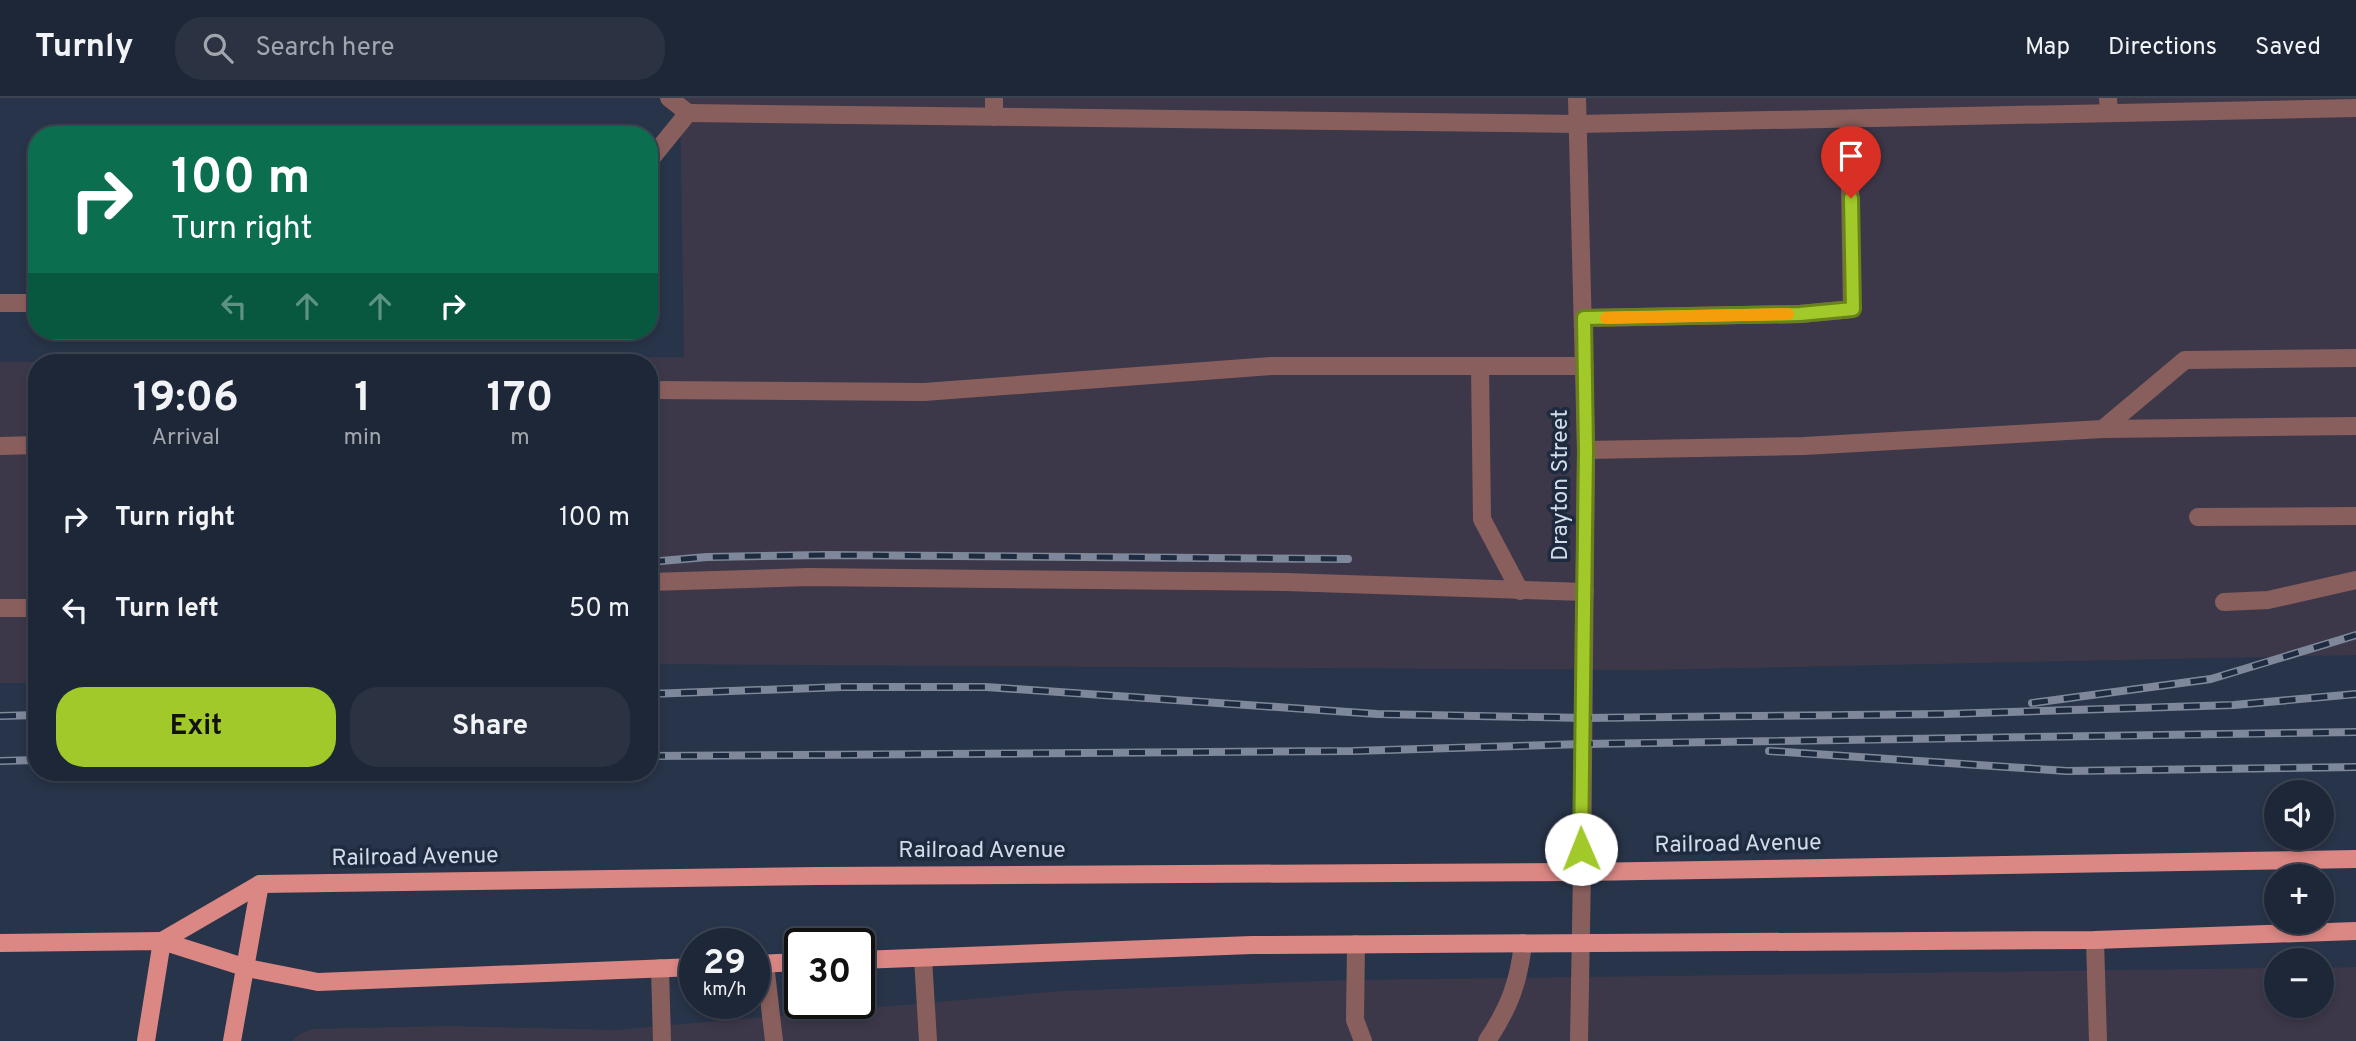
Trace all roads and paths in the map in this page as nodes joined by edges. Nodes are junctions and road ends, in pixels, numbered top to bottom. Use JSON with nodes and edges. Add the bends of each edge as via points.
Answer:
{"nodes":[{"id":1,"x":669,"y":98,"type":"edge"},
{"id":2,"x":994,"y":98,"type":"edge"},
{"id":3,"x":1577,"y":98,"type":"edge"},
{"id":4,"x":2108,"y":105,"type":"edge"},
{"id":5,"x":2356,"y":108,"type":"edge"},
{"id":6,"x":688,"y":113,"type":"junction"},
{"id":7,"x":994,"y":117,"type":"junction"},
{"id":8,"x":1849,"y":119,"type":"junction"},
{"id":9,"x":1578,"y":124,"type":"junction"},
{"id":10,"x":658,"y":149,"type":"edge"},
{"id":11,"x":0,"y":303,"type":"edge"},
{"id":12,"x":28,"y":303,"type":"edge"},
{"id":13,"x":1584,"y":318,"type":"junction"},
{"id":14,"x":2356,"y":358,"type":"edge"},
{"id":15,"x":1585,"y":366,"type":"junction"},
{"id":16,"x":1480,"y":367,"type":"junction"},
{"id":17,"x":658,"y":390,"type":"edge"},
{"id":18,"x":2356,"y":426,"type":"edge"},
{"id":19,"x":2104,"y":429,"type":"junction"},
{"id":20,"x":28,"y":445,"type":"edge"},
{"id":21,"x":0,"y":446,"type":"edge"},
{"id":22,"x":1586,"y":450,"type":"junction"},
{"id":23,"x":2356,"y":516,"type":"edge"},
{"id":24,"x":2198,"y":517,"type":"dead end"},
{"id":25,"x":2356,"y":580,"type":"edge"},
{"id":26,"x":658,"y":582,"type":"edge"},
{"id":27,"x":1520,"y":591,"type":"junction"},
{"id":28,"x":1585,"y":592,"type":"junction"},
{"id":29,"x":2224,"y":602,"type":"dead end"},
{"id":30,"x":0,"y":608,"type":"edge"},
{"id":31,"x":28,"y":608,"type":"edge"},
{"id":32,"x":2356,"y":859,"type":"edge"},
{"id":33,"x":1582,"y":872,"type":"junction"},
{"id":34,"x":260,"y":884,"type":"junction"},
{"id":35,"x":2356,"y":931,"type":"edge"},
{"id":36,"x":2095,"y":940,"type":"junction"},
{"id":37,"x":162,"y":941,"type":"junction"},
{"id":38,"x":0,"y":943,"type":"edge"},
{"id":39,"x":1523,"y":943,"type":"junction"},
{"id":40,"x":1356,"y":944,"type":"junction"},
{"id":41,"x":1581,"y":944,"type":"junction"},
{"id":42,"x":923,"y":958,"type":"junction"},
{"id":43,"x":875,"y":960,"type":"edge"},
{"id":44,"x":679,"y":967,"type":"edge"},
{"id":45,"x":247,"y":968,"type":"junction"},
{"id":46,"x":660,"y":968,"type":"junction"},
{"id":47,"x":770,"y":1019,"type":"edge"},
{"id":48,"x":146,"y":1041,"type":"edge"},
{"id":49,"x":232,"y":1041,"type":"edge"},
{"id":50,"x":662,"y":1041,"type":"edge"},
{"id":51,"x":774,"y":1041,"type":"edge"},
{"id":52,"x":928,"y":1041,"type":"edge"},
{"id":53,"x":1363,"y":1041,"type":"edge"},
{"id":54,"x":1487,"y":1041,"type":"edge"},
{"id":55,"x":1579,"y":1041,"type":"edge"},
{"id":56,"x":2098,"y":1041,"type":"edge"}],
"edges":[{"from":1,"to":6,"type":"street"},
{"from":2,"to":7,"type":"street"},
{"from":3,"to":9,"type":"street","name":"Drayton Street"},
{"from":4,"to":5,"type":"street"},
{"from":4,"to":8,"type":"street"},
{"from":6,"to":7,"type":"street"},
{"from":6,"to":10,"type":"street"},
{"from":7,"to":9,"type":"street"},
{"from":8,"to":9,"type":"street"},
{"from":8,"to":13,"type":"street","via":[[1853,309]]},
{"from":9,"to":13,"type":"street","name":"Drayton Street"},
{"from":11,"to":12,"type":"street"},
{"from":13,"to":15,"type":"street","name":"Drayton Street"},
{"from":14,"to":19,"type":"street","via":[[2185,360]]},
{"from":15,"to":16,"type":"street"},
{"from":15,"to":22,"type":"street","name":"Drayton Street"},
{"from":16,"to":17,"type":"street","via":[[1271,366],[924,392]]},
{"from":16,"to":27,"type":"street","via":[[1482,519]]},
{"from":18,"to":19,"type":"street"},
{"from":19,"to":22,"type":"street","via":[[1804,446]]},
{"from":20,"to":21,"type":"street"},
{"from":22,"to":28,"type":"street","name":"Drayton Street"},
{"from":23,"to":24,"type":"street"},
{"from":25,"to":29,"type":"street","via":[[2268,600]]},
{"from":26,"to":27,"type":"street","via":[[808,577],[1286,582]]},
{"from":27,"to":28,"type":"street"},
{"from":28,"to":33,"type":"street","name":"Drayton Street"},
{"from":30,"to":31,"type":"street"},
{"from":32,"to":33,"type":"main road","name":"Railroad Avenue"},
{"from":33,"to":34,"type":"main road","name":"Railroad Avenue"},
{"from":33,"to":41,"type":"street","name":"Drayton Street"},
{"from":34,"to":37,"type":"main road","name":"Railroad Avenue"},
{"from":34,"to":45,"type":"main road"},
{"from":35,"to":36,"type":"main road"},
{"from":36,"to":41,"type":"main road"},
{"from":36,"to":56,"type":"street"},
{"from":37,"to":38,"type":"main road"},
{"from":37,"to":45,"type":"main road"},
{"from":37,"to":48,"type":"main road"},
{"from":39,"to":40,"type":"main road"},
{"from":39,"to":41,"type":"main road"},
{"from":39,"to":54,"type":"street","via":[[1521,971],[1507,1009]]},
{"from":40,"to":42,"type":"main road"},
{"from":40,"to":53,"type":"street","via":[[1355,1020]]},
{"from":41,"to":55,"type":"street","name":"Drayton Street"},
{"from":42,"to":43,"type":"main road"},
{"from":42,"to":52,"type":"street"},
{"from":44,"to":46,"type":"main road"},
{"from":45,"to":46,"type":"main road","via":[[318,982]]},
{"from":45,"to":49,"type":"main road"},
{"from":46,"to":50,"type":"street"},
{"from":47,"to":51,"type":"street"}]}
